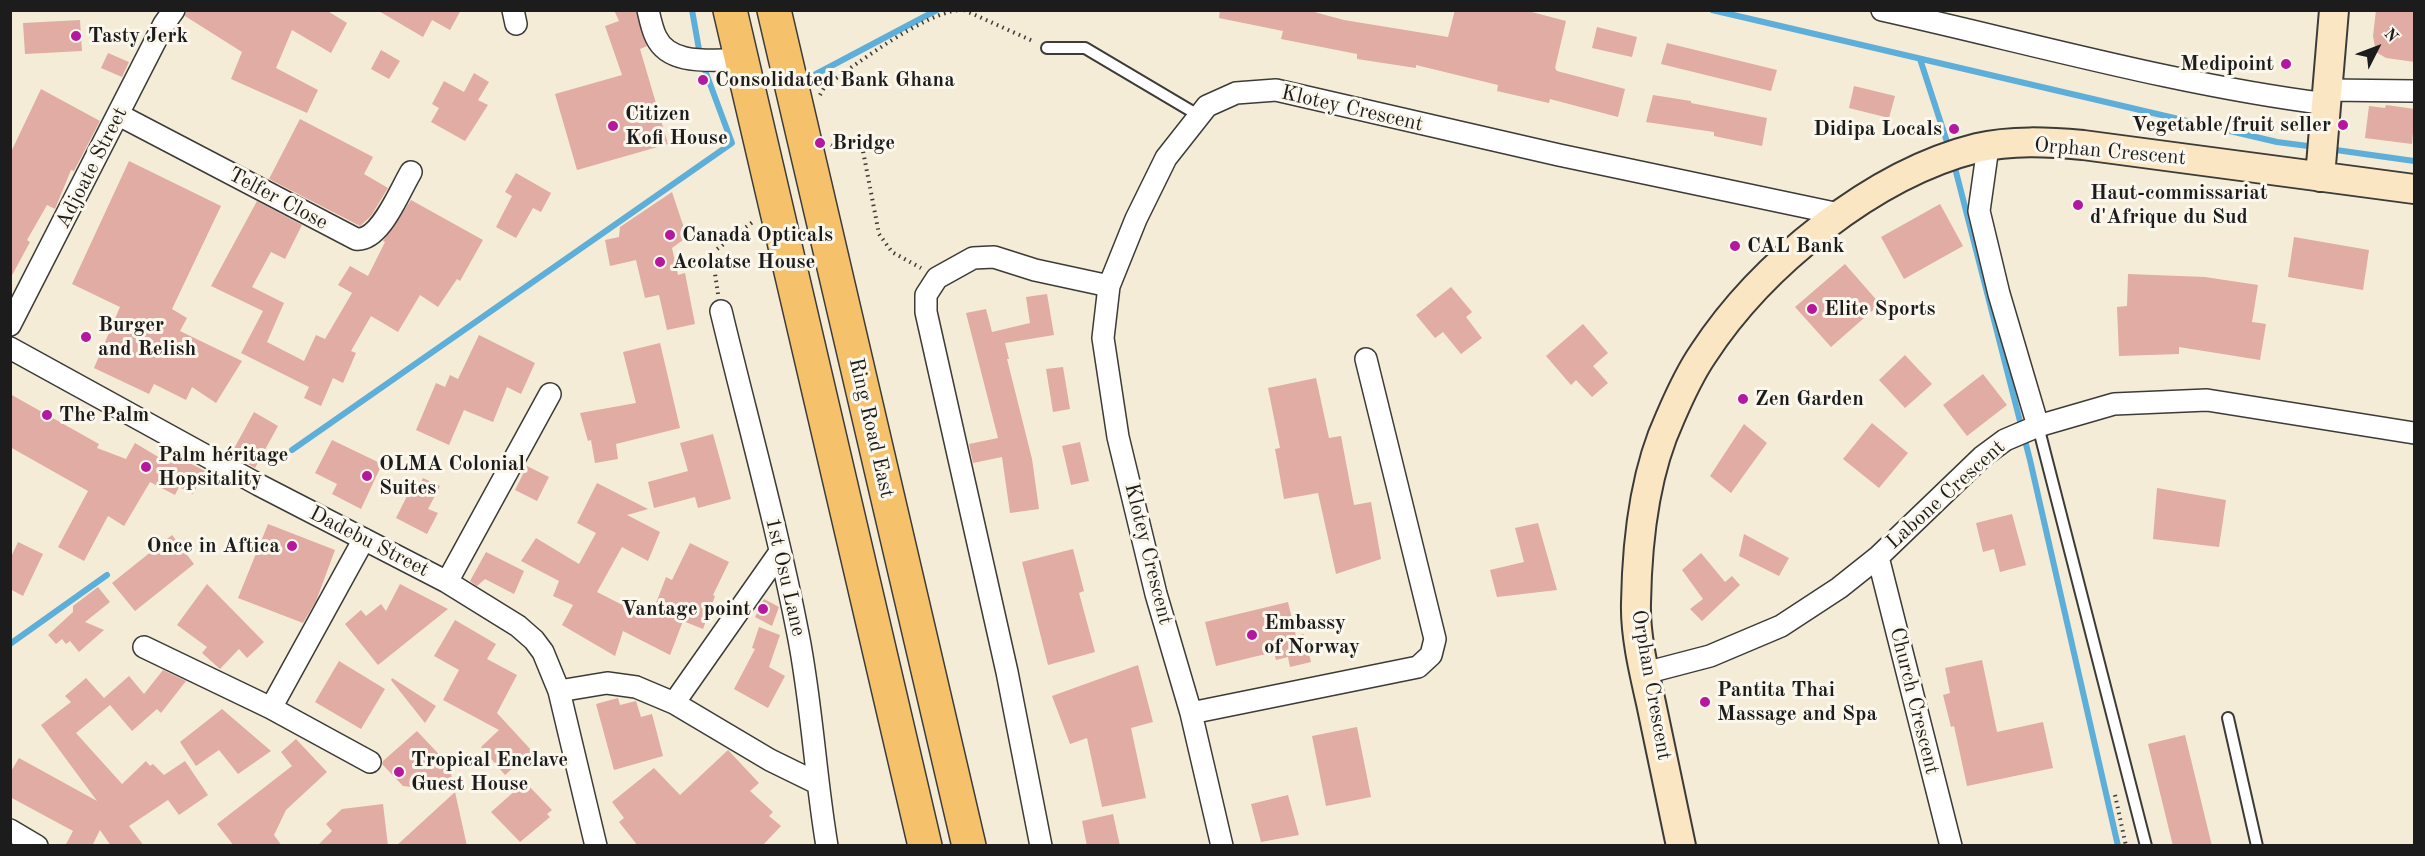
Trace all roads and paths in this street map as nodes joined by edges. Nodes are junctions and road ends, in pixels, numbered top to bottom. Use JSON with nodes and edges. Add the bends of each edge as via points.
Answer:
{"nodes":[{"id":1,"x":648,"y":10,"type":"edge"},
{"id":2,"x":730,"y":10,"type":"edge"},
{"id":3,"x":774,"y":10,"type":"edge"},
{"id":4,"x":959,"y":10,"type":"edge"},
{"id":5,"x":964,"y":10,"type":"edge"},
{"id":6,"x":1882,"y":10,"type":"edge"},
{"id":7,"x":2334,"y":10,"type":"edge"},
{"id":8,"x":163,"y":15,"type":"edge"},
{"id":9,"x":1047,"y":48,"type":"joint"},
{"id":10,"x":725,"y":59,"type":"junction"},
{"id":11,"x":2415,"y":91,"type":"edge"},
{"id":12,"x":817,"y":101,"type":"dead end"},
{"id":13,"x":2327,"y":106,"type":"junction"},
{"id":14,"x":1198,"y":115,"type":"junction"},
{"id":15,"x":119,"y":116,"type":"junction"},
{"id":16,"x":825,"y":142,"type":"dead end"},
{"id":17,"x":1982,"y":148,"type":"junction"},
{"id":18,"x":2321,"y":170,"type":"junction"},
{"id":19,"x":411,"y":172,"type":"dead end"},
{"id":20,"x":2415,"y":189,"type":"edge"},
{"id":21,"x":774,"y":206,"type":"junction"},
{"id":22,"x":1839,"y":214,"type":"junction"},
{"id":23,"x":937,"y":278,"type":"junction"},
{"id":24,"x":1109,"y":286,"type":"junction"},
{"id":25,"x":721,"y":311,"type":"joint"},
{"id":26,"x":10,"y":326,"type":"edge"},
{"id":27,"x":10,"y":348,"type":"edge"},
{"id":28,"x":1366,"y":359,"type":"dead end"},
{"id":29,"x":550,"y":394,"type":"dead end"},
{"id":30,"x":2038,"y":426,"type":"junction"},
{"id":31,"x":2415,"y":433,"type":"edge"},
{"id":32,"x":879,"y":470,"type":"junction"},
{"id":33,"x":838,"y":479,"type":"junction"},
{"id":34,"x":364,"y":539,"type":"junction"},
{"id":35,"x":780,"y":552,"type":"junction"},
{"id":36,"x":1878,"y":556,"type":"junction"},
{"id":37,"x":447,"y":582,"type":"junction"},
{"id":38,"x":144,"y":647,"type":"dead end"},
{"id":39,"x":1645,"y":673,"type":"junction"},
{"id":40,"x":559,"y":692,"type":"junction"},
{"id":41,"x":674,"y":703,"type":"junction"},
{"id":42,"x":271,"y":708,"type":"junction"},
{"id":43,"x":1191,"y":713,"type":"junction"},
{"id":44,"x":2228,"y":718,"type":"dead end"},
{"id":45,"x":370,"y":762,"type":"dead end"},
{"id":46,"x":817,"y":783,"type":"junction"},
{"id":47,"x":10,"y":830,"type":"edge"},
{"id":48,"x":37,"y":846,"type":"edge"},
{"id":49,"x":596,"y":846,"type":"edge"},
{"id":50,"x":827,"y":846,"type":"edge"},
{"id":51,"x":925,"y":846,"type":"edge"},
{"id":52,"x":969,"y":846,"type":"edge"},
{"id":53,"x":1041,"y":846,"type":"edge"},
{"id":54,"x":1222,"y":846,"type":"edge"},
{"id":55,"x":1682,"y":846,"type":"edge"},
{"id":56,"x":1951,"y":846,"type":"edge"},
{"id":57,"x":2146,"y":846,"type":"edge"},
{"id":58,"x":2257,"y":846,"type":"edge"}],
"edges":[{"from":1,"to":10,"type":"street","via":[[656,38],[667,52],[685,58]]},
{"from":2,"to":10,"type":"main road","name":"Ring Road East"},
{"from":3,"to":32,"type":"main road","name":"Ring Road East"},
{"from":4,"to":12,"type":"path","via":[[947,12],[888,43],[825,86]]},
{"from":5,"to":9,"type":"path"},
{"from":6,"to":13,"type":"street"},
{"from":7,"to":13,"type":"street"},
{"from":8,"to":15,"type":"street","name":"Adjoate Street"},
{"from":9,"to":14,"type":"lane","via":[[1085,48]]},
{"from":10,"to":21,"type":"main road","name":"Ring Road East"},
{"from":11,"to":13,"type":"street"},
{"from":13,"to":18,"type":"street"},
{"from":14,"to":22,"type":"street","name":"Klotey Crescent","via":[[1207,106],[1236,93],[1276,90],[1548,153]]},
{"from":14,"to":24,"type":"street","name":"Klotey Crescent","via":[[1166,158]]},
{"from":15,"to":19,"type":"street","name":"Telfer Close","via":[[356,239],[364,240],[376,233]]},
{"from":15,"to":26,"type":"street","name":"Adjoate Street"},
{"from":16,"to":23,"type":"path","via":[[835,147],[860,146],[879,234],[892,252]]},
{"from":17,"to":18,"type":"street","name":"Orphan Crescent","via":[[2055,142]]},
{"from":17,"to":22,"type":"street","name":"Orphan Crescent","via":[[1936,162]]},
{"from":17,"to":30,"type":"street","via":[[1979,212]]},
{"from":18,"to":20,"type":"street","name":"Orphan Crescent"},
{"from":21,"to":25,"type":"path","via":[[712,253]]},
{"from":21,"to":33,"type":"main road","name":"Ring Road East"},
{"from":22,"to":39,"type":"street","name":"Orphan Crescent","via":[[1743,301],[1703,354],[1669,420],[1648,485],[1638,556],[1636,606]]},
{"from":23,"to":24,"type":"street","via":[[973,258],[994,257]]},
{"from":23,"to":53,"type":"street","via":[[926,295],[926,312],[1007,672]]},
{"from":24,"to":43,"type":"street","name":"Klotey Crescent","via":[[1103,338],[1118,437],[1156,594]]},
{"from":25,"to":35,"type":"street","name":"1st Osu Lane"},
{"from":27,"to":34,"type":"street","name":"Dadebu Street"},
{"from":28,"to":43,"type":"street","via":[[1435,639],[1431,656],[1418,667]]},
{"from":29,"to":37,"type":"street"},
{"from":30,"to":31,"type":"street","name":"Labone Crescent","via":[[2114,404],[2207,400]]},
{"from":30,"to":36,"type":"street","name":"Labone Crescent","via":[[2005,440],[1982,457]]},
{"from":30,"to":57,"type":"lane"},
{"from":32,"to":33,"type":"main road"},
{"from":32,"to":52,"type":"main road","name":"Ring Road East"},
{"from":33,"to":51,"type":"main road","name":"Ring Road East"},
{"from":34,"to":37,"type":"street","name":"Dadebu Street"},
{"from":34,"to":42,"type":"street"},
{"from":35,"to":41,"type":"street"},
{"from":35,"to":46,"type":"street","name":"1st Osu Lane","via":[[812,709]]},
{"from":36,"to":39,"type":"street","name":"Labone Crescent","via":[[1839,588],[1781,626],[1710,656]]},
{"from":36,"to":56,"type":"street","name":"Church Crescent"},
{"from":37,"to":40,"type":"street","name":"Dadebu Street","via":[[498,612],[534,640]]},
{"from":38,"to":42,"type":"street"},
{"from":39,"to":55,"type":"street","name":"Orphan Crescent"},
{"from":40,"to":41,"type":"street","via":[[607,683],[636,687]]},
{"from":40,"to":49,"type":"street","name":"Dadebu Street"},
{"from":41,"to":46,"type":"street"},
{"from":42,"to":45,"type":"street"},
{"from":43,"to":54,"type":"street","name":"Klotey Crescent"},
{"from":44,"to":58,"type":"lane"},
{"from":46,"to":50,"type":"street","name":"1st Osu Lane"},
{"from":47,"to":48,"type":"street"}]}
